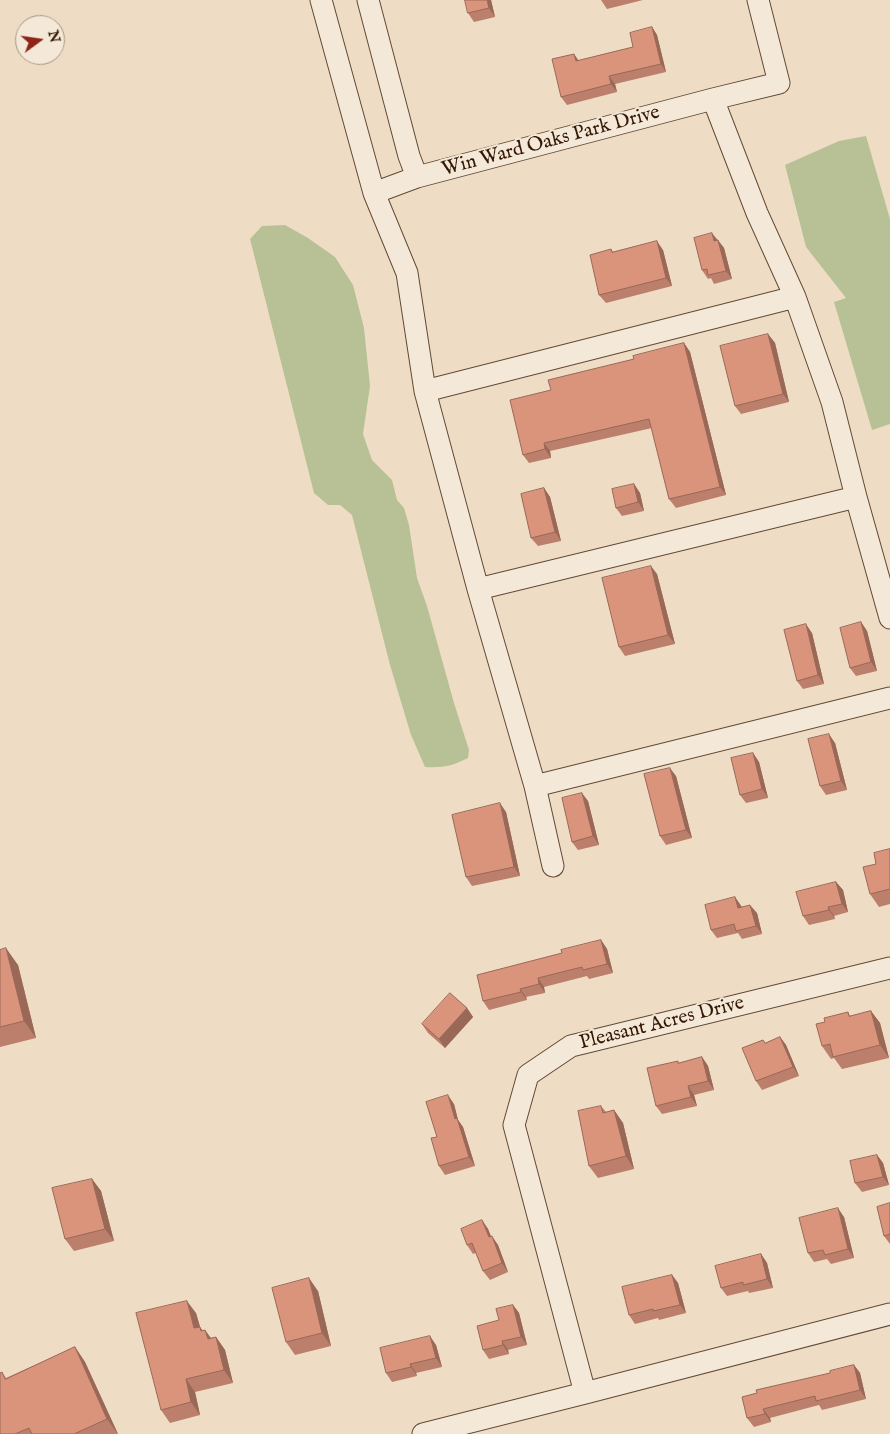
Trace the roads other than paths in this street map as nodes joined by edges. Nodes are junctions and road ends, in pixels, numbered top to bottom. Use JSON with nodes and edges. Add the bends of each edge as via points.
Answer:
{"nodes":[{"id":1,"x":368,"y":0,"type":"edge"},
{"id":2,"x":758,"y":0,"type":"edge"},
{"id":3,"x":328,"y":2,"type":"edge"},
{"id":4,"x":713,"y":99,"type":"junction"},
{"id":5,"x":417,"y":177,"type":"junction"},
{"id":6,"x":374,"y":193,"type":"junction"},
{"id":7,"x":795,"y":297,"type":"junction"},
{"id":8,"x":425,"y":391,"type":"junction"},
{"id":9,"x":856,"y":497,"type":"junction"},
{"id":10,"x":478,"y":590,"type":"junction"},
{"id":11,"x":890,"y":618,"type":"edge"},
{"id":12,"x":890,"y":698,"type":"edge"},
{"id":13,"x":535,"y":786,"type":"junction"},
{"id":14,"x":553,"y":866,"type":"dead end"},
{"id":15,"x":890,"y":968,"type":"edge"},
{"id":16,"x":890,"y":1314,"type":"edge"},
{"id":17,"x":585,"y":1393,"type":"junction"},
{"id":18,"x":423,"y":1434,"type":"edge"}],
"edges":[{"from":1,"to":5,"type":"street","name":"Win Ward Oaks Park Drive"},
{"from":2,"to":4,"type":"street","name":"Win Ward Oaks Park Drive","via":[[779,83]]},
{"from":3,"to":6,"type":"street"},
{"from":4,"to":5,"type":"street","name":"Win Ward Oaks Park Drive"},
{"from":4,"to":7,"type":"street","via":[[757,213]]},
{"from":5,"to":6,"type":"street"},
{"from":6,"to":8,"type":"street","via":[[407,273]]},
{"from":7,"to":8,"type":"street"},
{"from":7,"to":9,"type":"street","via":[[832,402]]},
{"from":8,"to":10,"type":"street"},
{"from":9,"to":10,"type":"street"},
{"from":9,"to":11,"type":"street"},
{"from":10,"to":13,"type":"street"},
{"from":12,"to":13,"type":"street"},
{"from":13,"to":14,"type":"street"},
{"from":15,"to":17,"type":"street","name":"Pleasant Acres Drive","via":[[571,1046],[528,1075],[514,1125]]},
{"from":16,"to":17,"type":"street"},
{"from":17,"to":18,"type":"street"}]}
